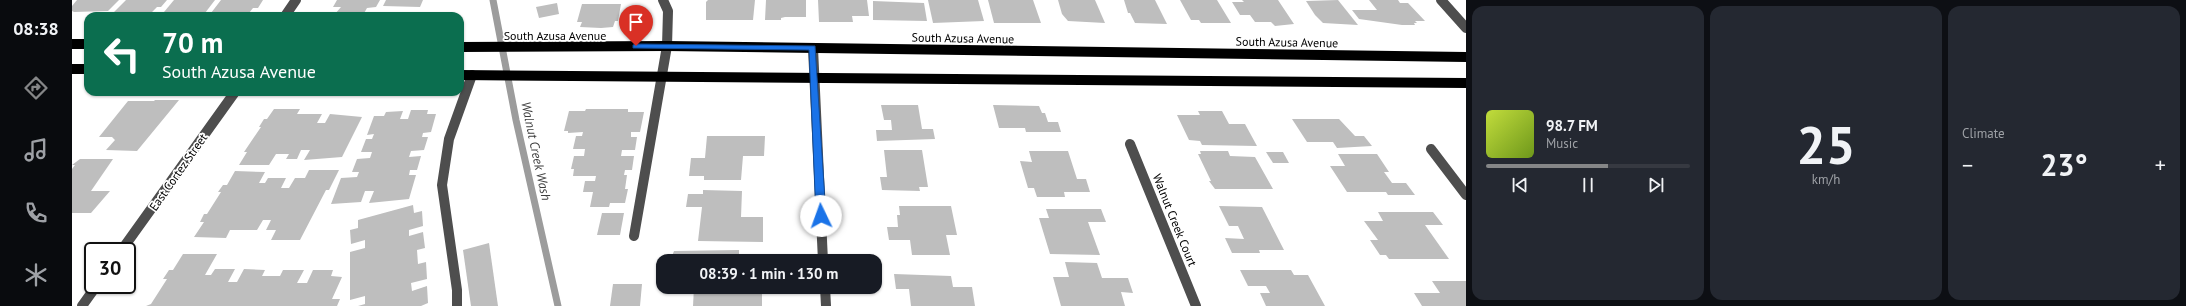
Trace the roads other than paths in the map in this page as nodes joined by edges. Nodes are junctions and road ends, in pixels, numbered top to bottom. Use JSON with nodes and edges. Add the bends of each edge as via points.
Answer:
{"nodes":[{"id":1,"x":296,"y":0,"type":"edge"},
{"id":2,"x":664,"y":0,"type":"edge"},
{"id":3,"x":1441,"y":0,"type":"edge"},
{"id":4,"x":288,"y":12,"type":"edge"},
{"id":5,"x":1466,"y":28,"type":"edge"},
{"id":6,"x":72,"y":44,"type":"edge"},
{"id":7,"x":84,"y":44,"type":"edge"},
{"id":8,"x":464,"y":46,"type":"edge"},
{"id":9,"x":667,"y":46,"type":"junction"},
{"id":10,"x":813,"y":48,"type":"junction"},
{"id":11,"x":1466,"y":57,"type":"edge"},
{"id":12,"x":72,"y":69,"type":"edge"},
{"id":13,"x":84,"y":69,"type":"edge"},
{"id":14,"x":464,"y":75,"type":"edge"},
{"id":15,"x":477,"y":75,"type":"junction"},
{"id":16,"x":663,"y":78,"type":"junction"},
{"id":17,"x":814,"y":79,"type":"junction"},
{"id":18,"x":1466,"y":82,"type":"edge"},
{"id":19,"x":232,"y":96,"type":"edge"},
{"id":20,"x":1130,"y":144,"type":"dead end"},
{"id":21,"x":1431,"y":149,"type":"dead end"},
{"id":22,"x":1466,"y":195,"type":"edge"},
{"id":23,"x":634,"y":236,"type":"dead end"},
{"id":24,"x":128,"y":242,"type":"edge"},
{"id":25,"x":823,"y":254,"type":"edge"},
{"id":26,"x":91,"y":294,"type":"edge"},
{"id":27,"x":825,"y":294,"type":"edge"},
{"id":28,"x":82,"y":306,"type":"edge"},
{"id":29,"x":457,"y":306,"type":"edge"},
{"id":30,"x":826,"y":306,"type":"edge"},
{"id":31,"x":1196,"y":306,"type":"edge"}],
"edges":[{"from":1,"to":4,"type":"street"},
{"from":2,"to":9,"type":"street","via":[[668,11]]},
{"from":3,"to":5,"type":"street"},
{"from":6,"to":7,"type":"main road"},
{"from":8,"to":9,"type":"main road","name":"South Azusa Avenue"},
{"from":9,"to":10,"type":"main road","name":"South Azusa Avenue"},
{"from":9,"to":16,"type":"street"},
{"from":10,"to":11,"type":"main road","name":"South Azusa Avenue"},
{"from":10,"to":17,"type":"street"},
{"from":12,"to":13,"type":"main road"},
{"from":14,"to":15,"type":"main road"},
{"from":15,"to":16,"type":"main road"},
{"from":15,"to":29,"type":"street","via":[[449,139],[442,185]]},
{"from":16,"to":17,"type":"main road"},
{"from":16,"to":23,"type":"street"},
{"from":17,"to":18,"type":"main road"},
{"from":17,"to":25,"type":"street"},
{"from":19,"to":24,"type":"street","name":"East Cortez Street"},
{"from":20,"to":31,"type":"street","name":"Walnut Creek Court"},
{"from":21,"to":22,"type":"street"},
{"from":26,"to":28,"type":"street"},
{"from":27,"to":30,"type":"street"}]}
